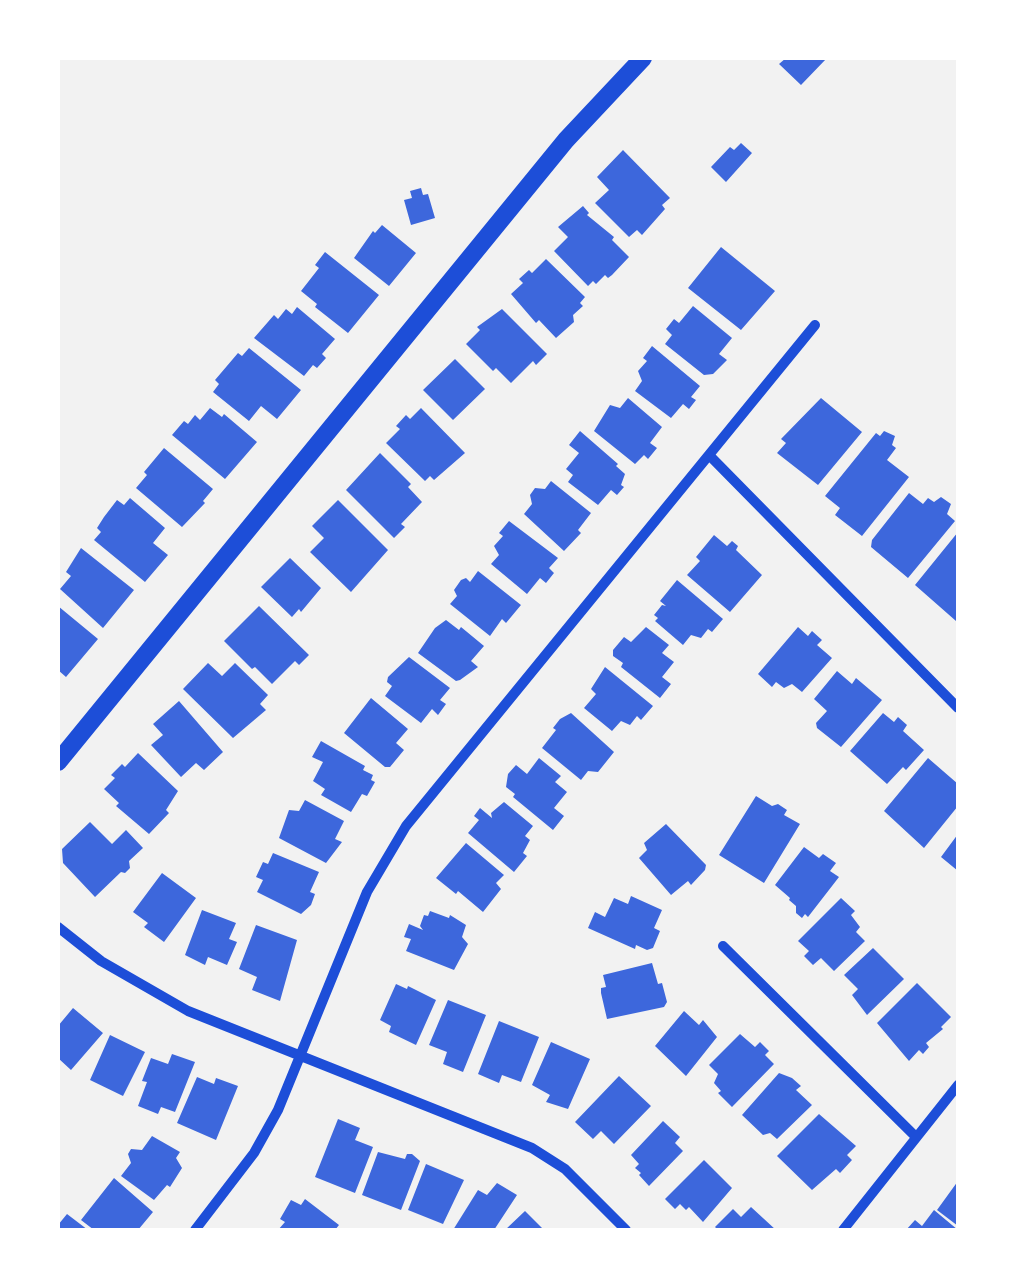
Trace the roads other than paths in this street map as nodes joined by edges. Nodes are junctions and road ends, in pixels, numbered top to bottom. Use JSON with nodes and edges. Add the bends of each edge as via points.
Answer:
{"nodes":[{"id":1,"x":643,"y":58,"type":"edge"},
{"id":2,"x":815,"y":325,"type":"dead end"},
{"id":3,"x":710,"y":456,"type":"junction"},
{"id":4,"x":958,"y":708,"type":"edge"},
{"id":5,"x":58,"y":762,"type":"edge"},
{"id":6,"x":58,"y":927,"type":"edge"},
{"id":7,"x":723,"y":946,"type":"dead end"},
{"id":8,"x":299,"y":1056,"type":"junction"},
{"id":9,"x":958,"y":1084,"type":"edge"},
{"id":10,"x":916,"y":1138,"type":"junction"},
{"id":11,"x":195,"y":1230,"type":"edge"},
{"id":12,"x":626,"y":1230,"type":"edge"},
{"id":13,"x":844,"y":1230,"type":"edge"}],
"edges":[{"from":1,"to":5,"type":"street","via":[[566,140]]},
{"from":2,"to":3,"type":"street"},
{"from":3,"to":4,"type":"street"},
{"from":3,"to":8,"type":"street","via":[[406,826],[366,892]]},
{"from":6,"to":8,"type":"street","via":[[188,1011]]},
{"from":7,"to":10,"type":"street"},
{"from":8,"to":11,"type":"street","via":[[254,1152]]},
{"from":8,"to":12,"type":"street","via":[[532,1148],[565,1169]]},
{"from":9,"to":10,"type":"street"},
{"from":10,"to":13,"type":"street"}]}
